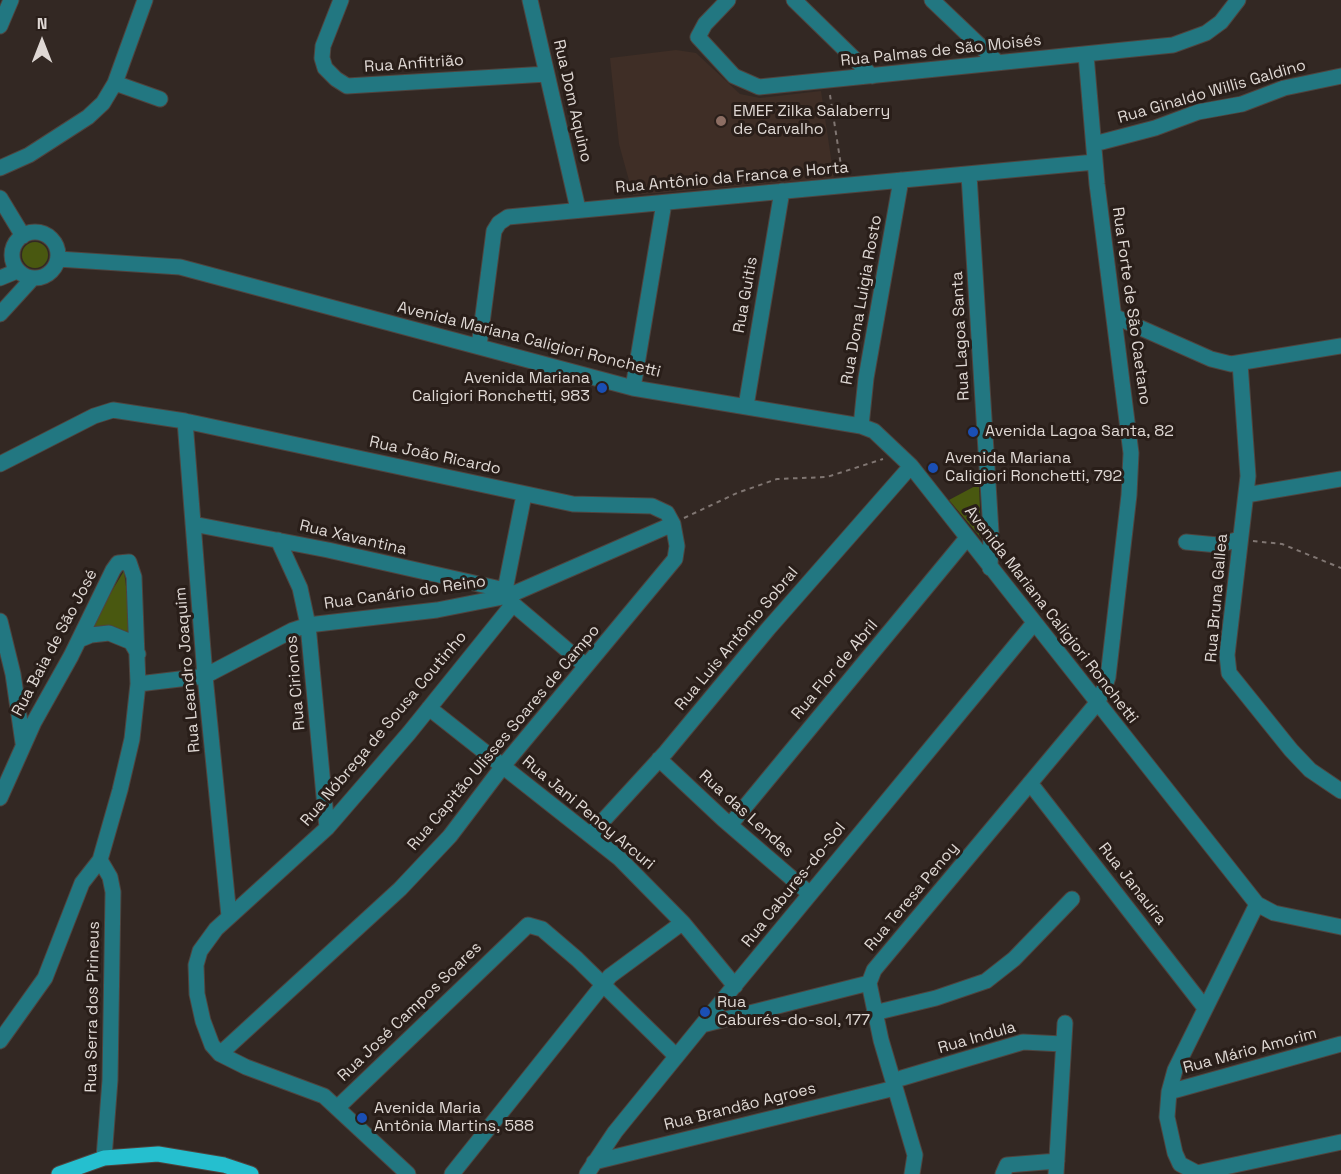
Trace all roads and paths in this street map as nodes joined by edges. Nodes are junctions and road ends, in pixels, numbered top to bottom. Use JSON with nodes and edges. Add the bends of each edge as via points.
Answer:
{"nodes":[{"id":1,"x":11,"y":0,"type":"edge"},
{"id":2,"x":145,"y":0,"type":"edge"},
{"id":3,"x":341,"y":0,"type":"edge"},
{"id":4,"x":531,"y":0,"type":"edge"},
{"id":5,"x":728,"y":0,"type":"edge"},
{"id":6,"x":794,"y":0,"type":"edge"},
{"id":7,"x":932,"y":0,"type":"edge"},
{"id":8,"x":1238,"y":0,"type":"edge"},
{"id":9,"x":0,"y":26,"type":"edge"},
{"id":10,"x":1086,"y":55,"type":"junction"},
{"id":11,"x":997,"y":62,"type":"junction"},
{"id":12,"x":547,"y":74,"type":"junction"},
{"id":13,"x":872,"y":75,"type":"junction"},
{"id":14,"x":1341,"y":76,"type":"edge"},
{"id":15,"x":827,"y":80,"type":"junction"},
{"id":16,"x":115,"y":83,"type":"junction"},
{"id":17,"x":160,"y":99,"type":"dead end"},
{"id":18,"x":1094,"y":144,"type":"junction"},
{"id":19,"x":1095,"y":162,"type":"junction"},
{"id":20,"x":0,"y":168,"type":"edge"},
{"id":21,"x":969,"y":175,"type":"junction"},
{"id":22,"x":901,"y":180,"type":"junction"},
{"id":23,"x":844,"y":185,"type":"junction"},
{"id":24,"x":782,"y":191,"type":"junction"},
{"id":25,"x":0,"y":198,"type":"edge"},
{"id":26,"x":664,"y":203,"type":"junction"},
{"id":27,"x":578,"y":209,"type":"junction"},
{"id":28,"x":23,"y":236,"type":"junction"},
{"id":29,"x":58,"y":259,"type":"junction"},
{"id":30,"x":17,"y":271,"type":"junction"},
{"id":31,"x":0,"y":278,"type":"edge"},
{"id":32,"x":32,"y":279,"type":"junction"},
{"id":33,"x":0,"y":314,"type":"edge"},
{"id":34,"x":1116,"y":317,"type":"junction"},
{"id":35,"x":479,"y":346,"type":"junction"},
{"id":36,"x":1341,"y":346,"type":"edge"},
{"id":37,"x":1240,"y":363,"type":"junction"},
{"id":38,"x":633,"y":388,"type":"junction"},
{"id":39,"x":746,"y":406,"type":"junction"},
{"id":40,"x":185,"y":421,"type":"junction"},
{"id":41,"x":861,"y":426,"type":"junction"},
{"id":42,"x":905,"y":460,"type":"junction"},
{"id":43,"x":0,"y":464,"type":"edge"},
{"id":44,"x":1341,"y":479,"type":"edge"},
{"id":45,"x":524,"y":495,"type":"junction"},
{"id":46,"x":1246,"y":495,"type":"junction"},
{"id":47,"x":193,"y":524,"type":"junction"},
{"id":48,"x":673,"y":524,"type":"junction"},
{"id":49,"x":967,"y":538,"type":"junction"},
{"id":50,"x":1240,"y":539,"type":"junction"},
{"id":51,"x":278,"y":540,"type":"junction"},
{"id":52,"x":1186,"y":542,"type":"dead end"},
{"id":53,"x":990,"y":568,"type":"junction"},
{"id":54,"x":1341,"y":568,"type":"edge"},
{"id":55,"x":509,"y":596,"type":"junction"},
{"id":56,"x":0,"y":621,"type":"edge"},
{"id":57,"x":1034,"y":623,"type":"junction"},
{"id":58,"x":309,"y":625,"type":"junction"},
{"id":59,"x":79,"y":640,"type":"junction"},
{"id":60,"x":138,"y":654,"type":"junction"},
{"id":61,"x":586,"y":666,"type":"junction"},
{"id":62,"x":13,"y":676,"type":"junction"},
{"id":63,"x":205,"y":676,"type":"junction"},
{"id":64,"x":138,"y":684,"type":"junction"},
{"id":65,"x":54,"y":685,"type":"junction"},
{"id":66,"x":1097,"y":703,"type":"junction"},
{"id":67,"x":429,"y":708,"type":"junction"},
{"id":68,"x":23,"y":743,"type":"junction"},
{"id":69,"x":659,"y":759,"type":"junction"},
{"id":70,"x":503,"y":766,"type":"junction"},
{"id":71,"x":1030,"y":783,"type":"junction"},
{"id":72,"x":1341,"y":791,"type":"edge"},
{"id":73,"x":0,"y":798,"type":"edge"},
{"id":74,"x":730,"y":825,"type":"junction"},
{"id":75,"x":327,"y":828,"type":"junction"},
{"id":76,"x":590,"y":835,"type":"junction"},
{"id":77,"x":100,"y":860,"type":"junction"},
{"id":78,"x":810,"y":894,"type":"junction"},
{"id":79,"x":1072,"y":899,"type":"dead end"},
{"id":80,"x":1257,"y":904,"type":"junction"},
{"id":81,"x":229,"y":916,"type":"junction"},
{"id":82,"x":682,"y":923,"type":"junction"},
{"id":83,"x":1341,"y":927,"type":"edge"},
{"id":84,"x":868,"y":983,"type":"junction"},
{"id":85,"x":602,"y":985,"type":"junction"},
{"id":86,"x":735,"y":986,"type":"junction"},
{"id":87,"x":1205,"y":1008,"type":"junction"},
{"id":88,"x":874,"y":1013,"type":"junction"},
{"id":89,"x":1065,"y":1023,"type":"dead end"},
{"id":90,"x":702,"y":1025,"type":"junction"},
{"id":91,"x":0,"y":1041,"type":"edge"},
{"id":92,"x":1063,"y":1044,"type":"junction"},
{"id":93,"x":1341,"y":1044,"type":"edge"},
{"id":94,"x":220,"y":1054,"type":"junction"},
{"id":95,"x":676,"y":1056,"type":"junction"},
{"id":96,"x":898,"y":1083,"type":"junction"},
{"id":97,"x":1169,"y":1092,"type":"junction"},
{"id":98,"x":338,"y":1107,"type":"junction"},
{"id":99,"x":1341,"y":1142,"type":"edge"},
{"id":100,"x":105,"y":1158,"type":"junction"},
{"id":101,"x":591,"y":1168,"type":"edge"},
{"id":102,"x":1057,"y":1168,"type":"edge"},
{"id":103,"x":1197,"y":1173,"type":"edge"},
{"id":104,"x":59,"y":1174,"type":"edge"},
{"id":105,"x":251,"y":1174,"type":"edge"},
{"id":106,"x":408,"y":1174,"type":"edge"},
{"id":107,"x":452,"y":1174,"type":"edge"},
{"id":108,"x":912,"y":1174,"type":"edge"},
{"id":109,"x":1002,"y":1174,"type":"edge"}],
"edges":[{"from":1,"to":9,"type":"street"},
{"from":2,"to":16,"type":"street"},
{"from":3,"to":12,"type":"street","name":"Rua Anfitrião","via":[[322,58],[325,68],[347,86]]},
{"from":4,"to":12,"type":"street","name":"Rua Dom Aquino"},
{"from":5,"to":15,"type":"street","name":"Rua Palmas de São Moisés","via":[[698,37],[734,75],[759,87]]},
{"from":6,"to":13,"type":"street"},
{"from":7,"to":11,"type":"street"},
{"from":8,"to":10,"type":"street","name":"Rua Palmas de São Moisés","via":[[1221,22],[1188,41]]},
{"from":10,"to":11,"type":"street","name":"Rua Palmas de São Moisés"},
{"from":10,"to":18,"type":"street","name":"Rua Forte de São Caetano"},
{"from":11,"to":13,"type":"street","name":"Rua Palmas de São Moisés"},
{"from":12,"to":27,"type":"street","name":"Rua Dom Aquino"},
{"from":13,"to":15,"type":"street","name":"Rua Palmas de São Moisés"},
{"from":14,"to":18,"type":"street","name":"Rua Ginaldo Willis Galdino","via":[[1284,88],[1242,104],[1192,114]]},
{"from":15,"to":23,"type":"path"},
{"from":16,"to":17,"type":"street"},
{"from":16,"to":20,"type":"street","via":[[88,117],[29,155]]},
{"from":18,"to":19,"type":"street","name":"Rua Forte de São Caetano"},
{"from":19,"to":21,"type":"street","name":"Rua Antônio da Franca e Horta"},
{"from":19,"to":34,"type":"street","name":"Rua Forte de São Caetano"},
{"from":21,"to":22,"type":"street","name":"Rua Antônio da Franca e Horta"},
{"from":21,"to":53,"type":"street","name":"Rua Lagoa Santa"},
{"from":22,"to":23,"type":"street","name":"Rua Antônio da Franca e Horta"},
{"from":22,"to":41,"type":"street","name":"Rua Dona Luigia Rosto"},
{"from":23,"to":24,"type":"street","name":"Rua Antônio da Franca e Horta"},
{"from":24,"to":26,"type":"street","name":"Rua Antônio da Franca e Horta"},
{"from":24,"to":39,"type":"street","name":"Rua Guitis"},
{"from":25,"to":28,"type":"street"},
{"from":26,"to":27,"type":"street","name":"Rua Antônio da Franca e Horta"},
{"from":26,"to":38,"type":"street"},
{"from":27,"to":35,"type":"street","name":"Rua Antônio da Franca e Horta","via":[[508,217],[499,223],[494,231]]},
{"from":28,"to":29,"type":"street","via":[[44,234],[55,244]]},
{"from":28,"to":30,"type":"street","via":[[13,248]]},
{"from":29,"to":32,"type":"street","via":[[49,274]]},
{"from":29,"to":35,"type":"street","name":"Avenida Mariana Caligiori Ronchetti","via":[[180,267]]},
{"from":30,"to":31,"type":"street"},
{"from":30,"to":32,"type":"street"},
{"from":32,"to":33,"type":"street"},
{"from":34,"to":37,"type":"street","via":[[1211,359]]},
{"from":34,"to":66,"type":"street","name":"Rua Forte de São Caetano","via":[[1130,476],[1108,677]]},
{"from":35,"to":38,"type":"street","name":"Avenida Mariana Caligiori Ronchetti"},
{"from":36,"to":37,"type":"street"},
{"from":37,"to":46,"type":"street","name":"Rua Bruna Gallea","via":[[1248,461]]},
{"from":38,"to":39,"type":"street","name":"Avenida Mariana Caligiori Ronchetti"},
{"from":39,"to":41,"type":"street","name":"Avenida Mariana Caligiori Ronchetti"},
{"from":40,"to":43,"type":"street","name":"Rua João Ricardo","via":[[113,410]]},
{"from":40,"to":45,"type":"street","name":"Rua João Ricardo"},
{"from":40,"to":47,"type":"street","name":"Rua Leandro Joaquim"},
{"from":41,"to":42,"type":"street","name":"Avenida Mariana Caligiori Ronchetti","via":[[882,436]]},
{"from":42,"to":48,"type":"path","via":[[827,477],[777,479],[737,493]]},
{"from":42,"to":49,"type":"street","name":"Avenida Mariana Caligiori Ronchetti"},
{"from":42,"to":69,"type":"street","name":"Rua Luis Antônio Sobral"},
{"from":44,"to":46,"type":"street"},
{"from":45,"to":48,"type":"street","name":"Rua João Ricardo","via":[[573,504],[652,507],[667,513]]},
{"from":45,"to":55,"type":"street","name":"Rua Nóbrega de Sousa Coutinho"},
{"from":46,"to":50,"type":"street","name":"Rua Bruna Gallea"},
{"from":47,"to":51,"type":"street","name":"Rua Xavantina"},
{"from":47,"to":63,"type":"street","name":"Rua Leandro Joaquim"},
{"from":48,"to":55,"type":"street","name":"Rua Canário do Reino"},
{"from":48,"to":61,"type":"street","name":"Rua Capitão Ulisses Soares de Campo","via":[[675,560]]},
{"from":49,"to":53,"type":"street","name":"Avenida Mariana Caligiori Ronchetti"},
{"from":49,"to":74,"type":"street","name":"Rua Flor de Abril"},
{"from":50,"to":52,"type":"street","via":[[1218,545]]},
{"from":50,"to":54,"type":"path","via":[[1282,544]]},
{"from":50,"to":72,"type":"street","name":"Rua Bruna Gallea","via":[[1227,655],[1229,673],[1291,750],[1310,770]]},
{"from":51,"to":55,"type":"street","name":"Rua Xavantina"},
{"from":51,"to":58,"type":"street","name":"Rua Cirionos","via":[[300,588]]},
{"from":53,"to":57,"type":"street","name":"Avenida Mariana Caligiori Ronchetti"},
{"from":55,"to":58,"type":"street","name":"Rua Canário do Reino","via":[[438,610]]},
{"from":55,"to":61,"type":"street","name":"Rua Xavantina"},
{"from":55,"to":67,"type":"street","name":"Rua Nóbrega de Sousa Coutinho"},
{"from":56,"to":62,"type":"street"},
{"from":57,"to":66,"type":"street","name":"Avenida Mariana Caligiori Ronchetti"},
{"from":57,"to":78,"type":"street","name":"Rua Cabures-do-Sol"},
{"from":58,"to":63,"type":"street","name":"Rua Canário do Reino"},
{"from":58,"to":75,"type":"street","name":"Rua Cirionos"},
{"from":59,"to":60,"type":"street","via":[[109,633],[131,642]]},
{"from":59,"to":60,"type":"street","name":"Rua Baia de São José","via":[[113,570],[118,563],[129,562],[133,568]]},
{"from":59,"to":65,"type":"street","name":"Rua Baia de São José"},
{"from":60,"to":64,"type":"street"},
{"from":61,"to":70,"type":"street","name":"Rua Capitão Ulisses Soares de Campo"},
{"from":62,"to":65,"type":"path"},
{"from":62,"to":68,"type":"street"},
{"from":63,"to":64,"type":"street","name":"Rua Canário do Reino"},
{"from":63,"to":81,"type":"street","name":"Rua Leandro Joaquim"},
{"from":64,"to":77,"type":"street","via":[[128,761]]},
{"from":65,"to":68,"type":"street","name":"Rua Baia de São José"},
{"from":66,"to":71,"type":"street","name":"Rua Teresa Penoy"},
{"from":66,"to":80,"type":"street","name":"Avenida Mariana Caligiori Ronchetti"},
{"from":67,"to":70,"type":"street","name":"Rua Jani Penoy Arcuri"},
{"from":67,"to":75,"type":"street","name":"Rua Nóbrega de Sousa Coutinho"},
{"from":68,"to":73,"type":"street","name":"Rua Baia de São José"},
{"from":69,"to":74,"type":"street","name":"Rua das Lendas"},
{"from":69,"to":76,"type":"street","name":"Rua Luis Antônio Sobral"},
{"from":70,"to":76,"type":"street","name":"Rua Jani Penoy Arcuri"},
{"from":70,"to":94,"type":"street","name":"Rua Capitão Ulisses Soares de Campo","via":[[450,836],[400,890]]},
{"from":71,"to":84,"type":"street","name":"Rua Teresa Penoy","via":[[874,970]]},
{"from":71,"to":87,"type":"street","name":"Rua Janauira"},
{"from":74,"to":78,"type":"street","name":"Rua das Lendas"},
{"from":75,"to":81,"type":"street","name":"Rua Nóbrega de Sousa Coutinho"},
{"from":76,"to":82,"type":"street","name":"Rua Jani Penoy Arcuri","via":[[642,880]]},
{"from":77,"to":91,"type":"street","via":[[84,879],[45,978]]},
{"from":77,"to":100,"type":"street","name":"Rua Serra dos Pirineus","via":[[110,877],[112,892]]},
{"from":78,"to":86,"type":"street","name":"Rua Cabures-do-Sol"},
{"from":79,"to":88,"type":"street","via":[[1014,959],[986,981]]},
{"from":80,"to":83,"type":"street","name":"Avenida Mariana Caligiori Ronchetti","via":[[1282,916]]},
{"from":80,"to":87,"type":"street"},
{"from":81,"to":94,"type":"street","name":"Rua Nóbrega de Sousa Coutinho","via":[[205,942],[196,965],[203,1021]]},
{"from":82,"to":85,"type":"street"},
{"from":82,"to":86,"type":"street","name":"Rua Jani Penoy Arcuri"},
{"from":84,"to":88,"type":"street"},
{"from":84,"to":90,"type":"street"},
{"from":85,"to":95,"type":"street"},
{"from":85,"to":98,"type":"street","name":"Rua José Campos Soares","via":[[534,925],[523,927]]},
{"from":85,"to":107,"type":"street"},
{"from":86,"to":90,"type":"street","name":"Rua Cabures-do-Sol"},
{"from":87,"to":97,"type":"street","via":[[1182,1053]]},
{"from":88,"to":96,"type":"street"},
{"from":89,"to":92,"type":"street"},
{"from":90,"to":95,"type":"street","name":"Rua Cabures-do-Sol"},
{"from":92,"to":96,"type":"street","name":"Rua Indula","via":[[1023,1042]]},
{"from":92,"to":102,"type":"street"},
{"from":93,"to":97,"type":"street","name":"Rua Mário Amorim"},
{"from":94,"to":98,"type":"street","via":[[311,1089]]},
{"from":95,"to":101,"type":"street","name":"Rua Cabures-do-Sol"},
{"from":96,"to":101,"type":"street","name":"Rua Brandão Agroes"},
{"from":96,"to":108,"type":"street","via":[[915,1155]]},
{"from":97,"to":103,"type":"street","via":[[1167,1117],[1175,1153],[1180,1164]]},
{"from":98,"to":106,"type":"street"},
{"from":99,"to":103,"type":"street"},
{"from":100,"to":104,"type":"main road"},
{"from":100,"to":105,"type":"main road","via":[[158,1154],[224,1165]]},
{"from":102,"to":109,"type":"street","via":[[1007,1165]]}]}
